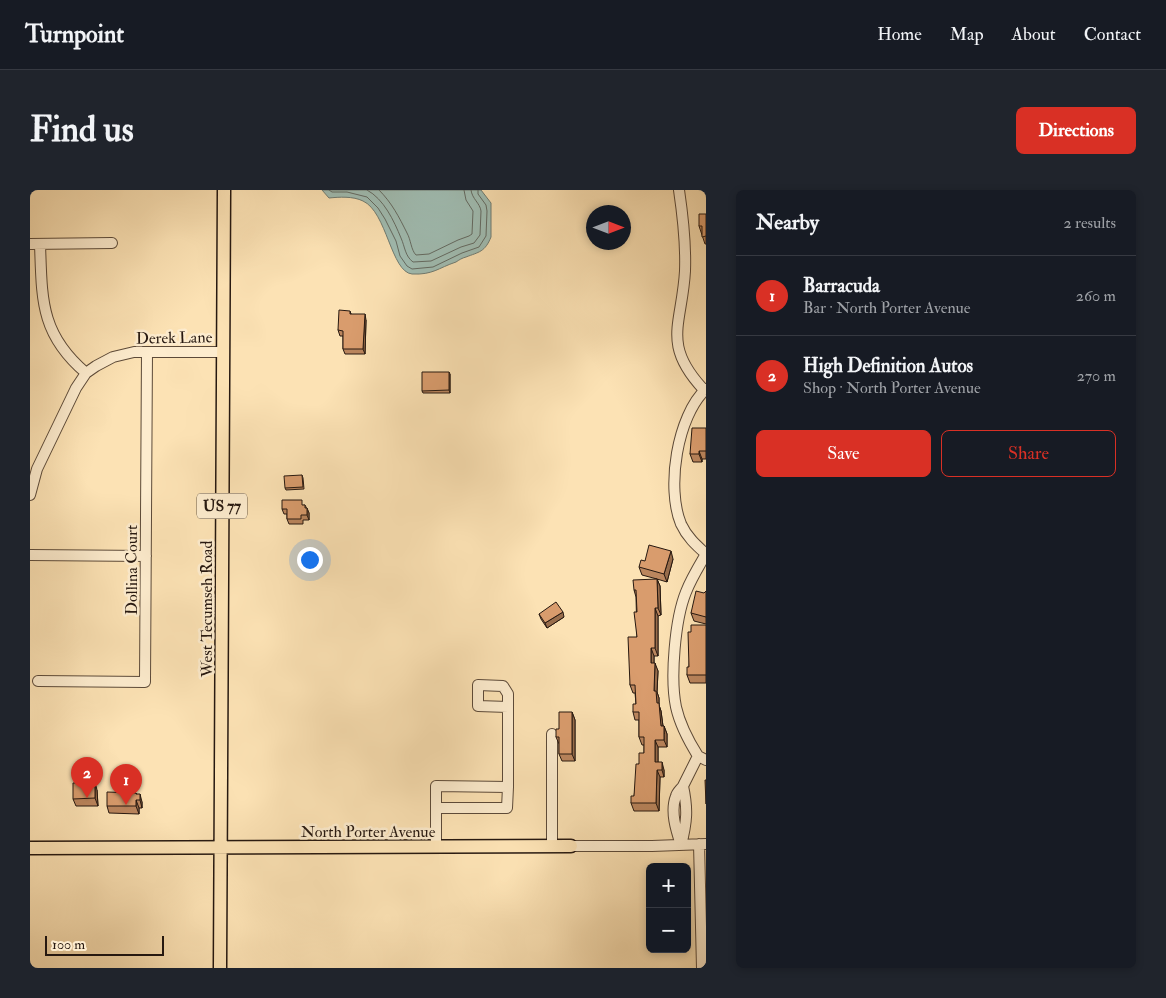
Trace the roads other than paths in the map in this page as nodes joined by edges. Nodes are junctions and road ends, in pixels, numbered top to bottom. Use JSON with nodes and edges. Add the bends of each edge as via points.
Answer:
{"nodes":[{"id":1,"x":224,"y":190,"type":"edge"},
{"id":2,"x":679,"y":190,"type":"edge"},
{"id":3,"x":112,"y":243,"type":"dead end"},
{"id":4,"x":35,"y":244,"type":"edge"},
{"id":5,"x":147,"y":352,"type":"junction"},
{"id":6,"x":223,"y":352,"type":"junction"},
{"id":7,"x":86,"y":374,"type":"junction"},
{"id":8,"x":705,"y":390,"type":"edge"},
{"id":9,"x":30,"y":495,"type":"edge"},
{"id":10,"x":706,"y":554,"type":"edge"},
{"id":11,"x":30,"y":556,"type":"edge"},
{"id":12,"x":146,"y":556,"type":"junction"},
{"id":13,"x":38,"y":681,"type":"dead end"},
{"id":14,"x":508,"y":707,"type":"dead end"},
{"id":15,"x":552,"y":734,"type":"dead end"},
{"id":16,"x":702,"y":758,"type":"edge"},
{"id":17,"x":508,"y":787,"type":"junction"},
{"id":18,"x":436,"y":808,"type":"junction"},
{"id":19,"x":681,"y":844,"type":"junction"},
{"id":20,"x":702,"y":844,"type":"edge"},
{"id":21,"x":571,"y":846,"type":"joint"},
{"id":22,"x":436,"y":847,"type":"junction"},
{"id":23,"x":552,"y":847,"type":"junction"},
{"id":24,"x":30,"y":848,"type":"edge"},
{"id":25,"x":220,"y":848,"type":"junction"},
{"id":26,"x":220,"y":968,"type":"edge"},
{"id":27,"x":702,"y":968,"type":"edge"}],
"edges":[{"from":1,"to":6,"type":"main road","name":"West Tecumseh Road","number":"US 77"},
{"from":2,"to":8,"type":"street","via":[[686,243],[676,324],[677,346],[684,365]]},
{"from":3,"to":4,"type":"street"},
{"from":4,"to":7,"type":"street","via":[[46,316],[65,351]]},
{"from":5,"to":6,"type":"street","name":"Derek Lane"},
{"from":5,"to":7,"type":"street","name":"Derek Lane","via":[[113,357]]},
{"from":5,"to":12,"type":"street","name":"Dollina Court"},
{"from":6,"to":25,"type":"main road","name":"West Tecumseh Road","number":"US 77"},
{"from":7,"to":9,"type":"street","name":"Derek Lane","via":[[44,452]]},
{"from":8,"to":10,"type":"street","via":[[682,428],[675,476],[681,524],[690,540]]},
{"from":10,"to":16,"type":"street","via":[[686,592],[679,616],[674,676],[675,705],[681,726]]},
{"from":11,"to":12,"type":"street"},
{"from":12,"to":13,"type":"street","name":"Dollina Court","via":[[145,682]]},
{"from":14,"to":17,"type":"street"},
{"from":15,"to":23,"type":"street"},
{"from":16,"to":19,"type":"street","via":[[683,786],[687,823]]},
{"from":17,"to":18,"type":"street","via":[[507,808]]},
{"from":17,"to":18,"type":"street","via":[[436,786]]},
{"from":18,"to":22,"type":"street"},
{"from":19,"to":20,"type":"street","name":"North Porter Avenue"},
{"from":19,"to":21,"type":"street","name":"North Porter Avenue"},
{"from":20,"to":27,"type":"street"},
{"from":21,"to":23,"type":"main road","name":"North Porter Avenue"},
{"from":22,"to":23,"type":"main road","name":"North Porter Avenue"},
{"from":22,"to":25,"type":"main road","name":"North Porter Avenue"},
{"from":24,"to":25,"type":"main road","name":"North Porter Avenue"},
{"from":25,"to":26,"type":"main road","number":"US 77"}]}
